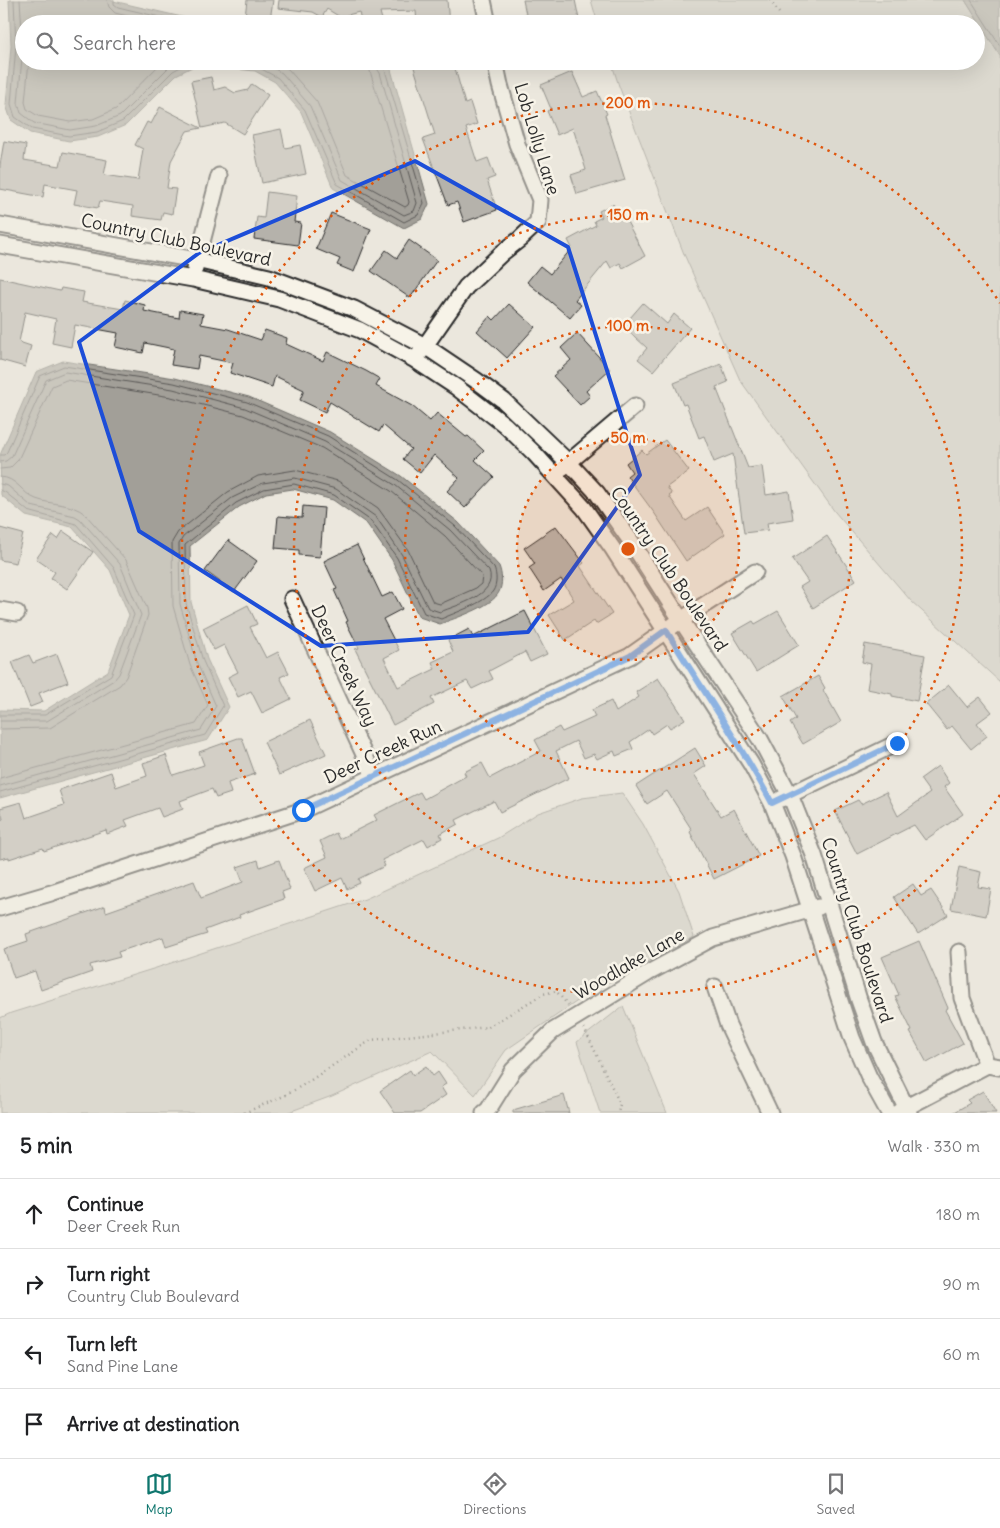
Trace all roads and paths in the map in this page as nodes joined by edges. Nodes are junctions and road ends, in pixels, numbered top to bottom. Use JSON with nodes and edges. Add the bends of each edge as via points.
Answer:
{"nodes":[{"id":1,"x":483,"y":0,"type":"edge"},
{"id":2,"x":770,"y":0,"type":"edge"},
{"id":3,"x":779,"y":13,"type":"dead end"},
{"id":4,"x":486,"y":15,"type":"edge"},
{"id":5,"x":497,"y":70,"type":"edge"},
{"id":6,"x":219,"y":176,"type":"dead end"},
{"id":7,"x":0,"y":225,"type":"edge"},
{"id":8,"x":0,"y":245,"type":"edge"},
{"id":9,"x":196,"y":260,"type":"junction"},
{"id":10,"x":193,"y":280,"type":"junction"},
{"id":11,"x":425,"y":346,"type":"junction"},
{"id":12,"x":415,"y":360,"type":"junction"},
{"id":13,"x":635,"y":406,"type":"dead end"},
{"id":14,"x":569,"y":463,"type":"junction"},
{"id":15,"x":554,"y":475,"type":"junction"},
{"id":16,"x":756,"y":572,"type":"dead end"},
{"id":17,"x":292,"y":599,"type":"dead end"},
{"id":18,"x":0,"y":610,"type":"edge"},
{"id":19,"x":18,"y":613,"type":"dead end"},
{"id":20,"x":681,"y":620,"type":"junction"},
{"id":21,"x":666,"y":630,"type":"junction"},
{"id":22,"x":897,"y":743,"type":"dead end"},
{"id":23,"x":374,"y":776,"type":"junction"},
{"id":24,"x":790,"y":795,"type":"junction"},
{"id":25,"x":772,"y":803,"type":"junction"},
{"id":26,"x":830,"y":904,"type":"junction"},
{"id":27,"x":0,"y":908,"type":"edge"},
{"id":28,"x":810,"y":910,"type":"junction"},
{"id":29,"x":959,"y":952,"type":"dead end"},
{"id":30,"x":715,"y":988,"type":"dead end"},
{"id":31,"x":578,"y":1016,"type":"junction"},
{"id":32,"x":994,"y":1066,"type":"edge"},
{"id":33,"x":904,"y":1111,"type":"edge"},
{"id":34,"x":487,"y":1112,"type":"edge"},
{"id":35,"x":244,"y":1113,"type":"edge"},
{"id":36,"x":618,"y":1113,"type":"edge"},
{"id":37,"x":770,"y":1113,"type":"edge"},
{"id":38,"x":889,"y":1113,"type":"edge"}],
"edges":[{"from":1,"to":4,"type":"street"},
{"from":2,"to":3,"type":"path"},
{"from":5,"to":11,"type":"street","name":"Lob Lolly Lane","via":[[518,144],[540,200],[538,222],[466,287]]},
{"from":6,"to":9,"type":"street"},
{"from":7,"to":9,"type":"street","name":"Country Club Boulevard"},
{"from":8,"to":10,"type":"street","name":"Country Club Boulevard"},
{"from":9,"to":10,"type":"street"},
{"from":9,"to":11,"type":"street","name":"Country Club Boulevard","via":[[269,277],[300,288],[354,309]]},
{"from":10,"to":12,"type":"street","name":"Country Club Boulevard","via":[[278,299],[360,330]]},
{"from":11,"to":12,"type":"street","name":"Lob Lolly Lane"},
{"from":11,"to":14,"type":"street","name":"Country Club Boulevard","via":[[504,401]]},
{"from":12,"to":15,"type":"street","name":"Country Club Boulevard","via":[[505,424]]},
{"from":13,"to":14,"type":"street"},
{"from":14,"to":15,"type":"street"},
{"from":14,"to":20,"type":"street","name":"Country Club Boulevard","via":[[603,501]]},
{"from":15,"to":21,"type":"street","name":"Country Club Boulevard","via":[[584,508]]},
{"from":16,"to":20,"type":"street","name":"Deer Creek Run"},
{"from":17,"to":23,"type":"street","name":"Deer Creek Way"},
{"from":18,"to":19,"type":"street"},
{"from":20,"to":21,"type":"street","name":"Deer Creek Run"},
{"from":20,"to":24,"type":"street","name":"Country Club Boulevard","via":[[760,739]]},
{"from":21,"to":23,"type":"street","name":"Deer Creek Run","via":[[630,656]]},
{"from":21,"to":25,"type":"street","name":"Country Club Boulevard"},
{"from":22,"to":24,"type":"street"},
{"from":23,"to":27,"type":"street","name":"Deer Creek Run","via":[[303,810]]},
{"from":24,"to":25,"type":"street"},
{"from":24,"to":26,"type":"street","name":"Country Club Boulevard"},
{"from":25,"to":28,"type":"street","name":"Country Club Boulevard"},
{"from":26,"to":28,"type":"street","name":"Woodlake Lane"},
{"from":26,"to":33,"type":"street","name":"Country Club Boulevard","via":[[874,1042]]},
{"from":28,"to":31,"type":"street","name":"Woodlake Lane","via":[[714,938],[648,972]]},
{"from":28,"to":38,"type":"street","name":"Country Club Boulevard","via":[[852,1038],[868,1077]]},
{"from":29,"to":32,"type":"street","via":[[962,998]]},
{"from":30,"to":37,"type":"street","via":[[728,1025]]},
{"from":31,"to":34,"type":"street","name":"Woodlake Lane","via":[[553,1031],[513,1070]]},
{"from":31,"to":35,"type":"path","via":[[556,991],[543,994],[488,1027],[371,1040],[308,1082]]},
{"from":31,"to":36,"type":"path","via":[[620,1104]]},
{"from":32,"to":33,"type":"street"}]}
